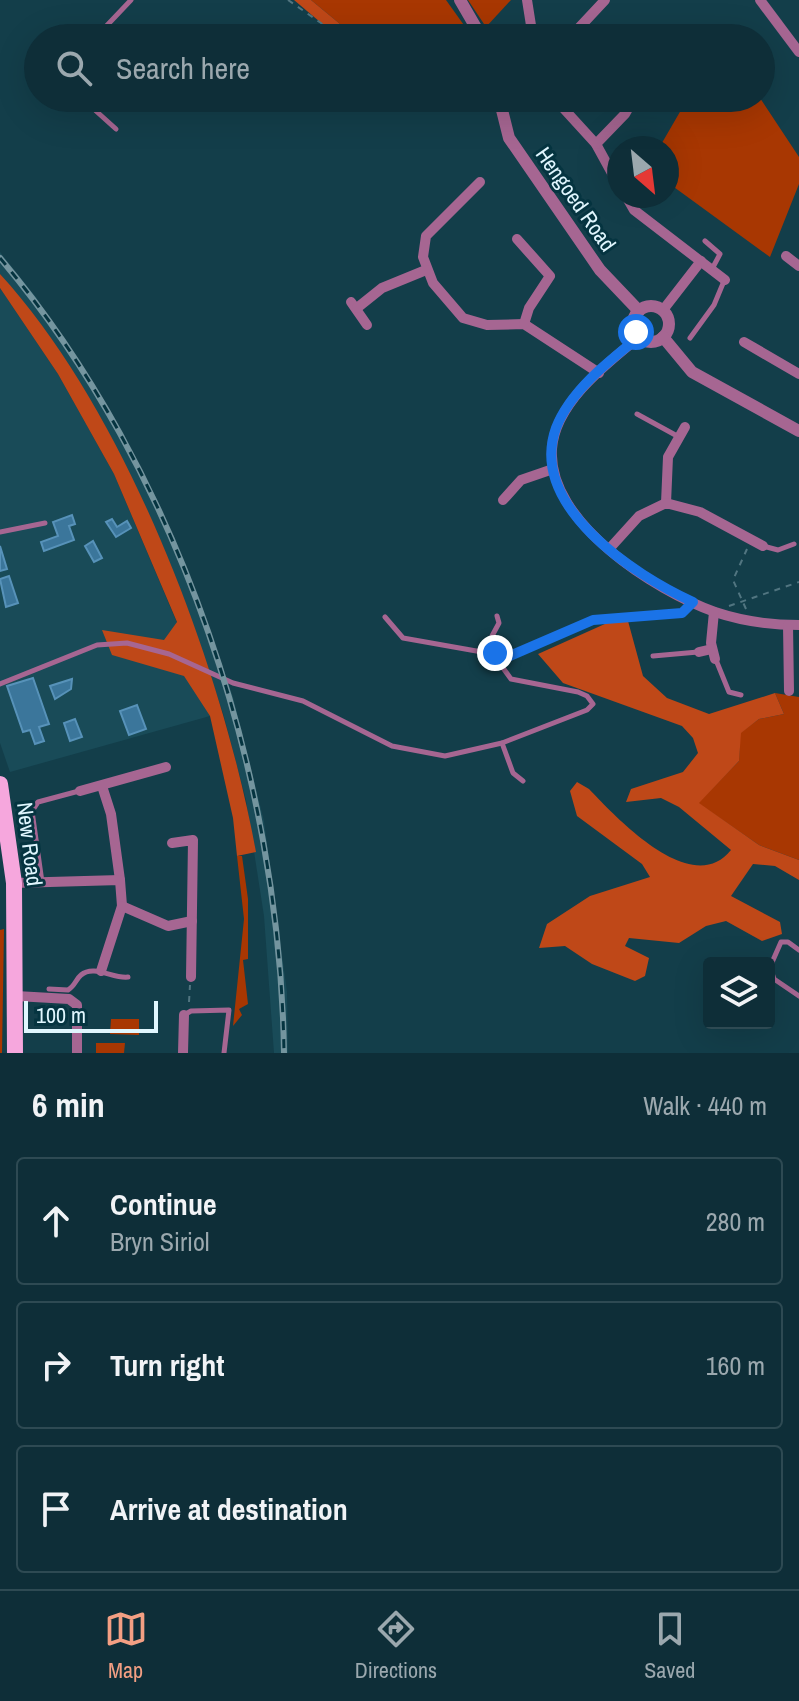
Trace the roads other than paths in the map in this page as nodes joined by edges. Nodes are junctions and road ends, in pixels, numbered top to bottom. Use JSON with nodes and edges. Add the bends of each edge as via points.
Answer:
{"nodes":[{"id":1,"x":131,"y":0,"type":"edge"},
{"id":2,"x":460,"y":0,"type":"edge"},
{"id":3,"x":527,"y":0,"type":"edge"},
{"id":4,"x":605,"y":0,"type":"edge"},
{"id":5,"x":760,"y":0,"type":"edge"},
{"id":6,"x":108,"y":24,"type":"edge"},
{"id":7,"x":474,"y":24,"type":"edge"},
{"id":8,"x":531,"y":24,"type":"edge"},
{"id":9,"x":583,"y":24,"type":"edge"},
{"id":10,"x":799,"y":52,"type":"edge"},
{"id":11,"x":97,"y":112,"type":"edge"},
{"id":12,"x":502,"y":112,"type":"edge"},
{"id":13,"x":567,"y":112,"type":"edge"},
{"id":14,"x":626,"y":112,"type":"edge"},
{"id":15,"x":116,"y":129,"type":"dead end"},
{"id":16,"x":596,"y":144,"type":"junction"},
{"id":17,"x":607,"y":164,"type":"edge"},
{"id":18,"x":480,"y":182,"type":"dead end"},
{"id":19,"x":633,"y":208,"type":"edge"},
{"id":20,"x":517,"y":239,"type":"dead end"},
{"id":21,"x":705,"y":241,"type":"dead end"},
{"id":22,"x":786,"y":256,"type":"dead end"},
{"id":23,"x":701,"y":261,"type":"junction"},
{"id":24,"x":799,"y":266,"type":"edge"},
{"id":25,"x":426,"y":270,"type":"junction"},
{"id":26,"x":711,"y":270,"type":"junction"},
{"id":27,"x":725,"y":280,"type":"joint"},
{"id":28,"x":663,"y":310,"type":"junction"},
{"id":29,"x":639,"y":311,"type":"junction"},
{"id":30,"x":524,"y":324,"type":"junction"},
{"id":31,"x":367,"y":325,"type":"dead end"},
{"id":32,"x":639,"y":337,"type":"junction"},
{"id":33,"x":663,"y":337,"type":"junction"},
{"id":34,"x":690,"y":338,"type":"dead end"},
{"id":35,"x":744,"y":342,"type":"dead end"},
{"id":36,"x":599,"y":373,"type":"junction"},
{"id":37,"x":799,"y":374,"type":"edge"},
{"id":38,"x":637,"y":414,"type":"dead end"},
{"id":39,"x":799,"y":431,"type":"edge"},
{"id":40,"x":682,"y":432,"type":"joint"},
{"id":41,"x":553,"y":469,"type":"junction"},
{"id":42,"x":503,"y":500,"type":"dead end"},
{"id":43,"x":666,"y":503,"type":"junction"},
{"id":44,"x":45,"y":523,"type":"dead end"},
{"id":45,"x":0,"y":532,"type":"edge"},
{"id":46,"x":794,"y":544,"type":"dead end"},
{"id":47,"x":763,"y":546,"type":"joint"},
{"id":48,"x":610,"y":548,"type":"junction"},
{"id":49,"x":693,"y":602,"type":"junction"},
{"id":50,"x":714,"y":612,"type":"junction"},
{"id":51,"x":497,"y":616,"type":"dead end"},
{"id":52,"x":385,"y":617,"type":"dead end"},
{"id":53,"x":593,"y":620,"type":"road end"},
{"id":54,"x":794,"y":625,"type":"edge"},
{"id":55,"x":699,"y":652,"type":"joint"},
{"id":56,"x":714,"y":654,"type":"junction"},
{"id":57,"x":653,"y":656,"type":"dead end"},
{"id":58,"x":496,"y":659,"type":"junction"},
{"id":59,"x":0,"y":684,"type":"edge"},
{"id":60,"x":789,"y":691,"type":"dead end"},
{"id":61,"x":741,"y":695,"type":"dead end"},
{"id":62,"x":502,"y":743,"type":"junction"},
{"id":63,"x":166,"y":767,"type":"dead end"},
{"id":64,"x":523,"y":781,"type":"dead end"},
{"id":65,"x":0,"y":784,"type":"edge"},
{"id":66,"x":102,"y":786,"type":"junction"},
{"id":67,"x":80,"y":791,"type":"joint"},
{"id":68,"x":172,"y":843,"type":"dead end"},
{"id":69,"x":5,"y":856,"type":"edge"},
{"id":70,"x":120,"y":880,"type":"junction"},
{"id":71,"x":42,"y":882,"type":"junction"},
{"id":72,"x":14,"y":883,"type":"junction"},
{"id":73,"x":122,"y":906,"type":"junction"},
{"id":74,"x":192,"y":921,"type":"junction"},
{"id":75,"x":799,"y":950,"type":"edge"},
{"id":76,"x":101,"y":971,"type":"junction"},
{"id":77,"x":128,"y":977,"type":"dead end"},
{"id":78,"x":191,"y":977,"type":"road end"},
{"id":79,"x":49,"y":989,"type":"dead end"},
{"id":80,"x":16,"y":996,"type":"junction"},
{"id":81,"x":799,"y":996,"type":"edge"},
{"id":82,"x":188,"y":1013,"type":"joint"},
{"id":83,"x":15,"y":1053,"type":"edge"},
{"id":84,"x":77,"y":1053,"type":"edge"},
{"id":85,"x":183,"y":1053,"type":"edge"},
{"id":86,"x":224,"y":1053,"type":"edge"}],
"edges":[{"from":1,"to":6,"type":"lane"},
{"from":2,"to":7,"type":"street"},
{"from":3,"to":8,"type":"street"},
{"from":4,"to":9,"type":"street"},
{"from":5,"to":10,"type":"street"},
{"from":11,"to":15,"type":"lane"},
{"from":12,"to":29,"type":"street","name":"Hengoed Road","via":[[509,138],[600,270]]},
{"from":13,"to":16,"type":"street"},
{"from":14,"to":16,"type":"street"},
{"from":16,"to":17,"type":"street"},
{"from":18,"to":25,"type":"street","via":[[426,236]]},
{"from":19,"to":23,"type":"street"},
{"from":20,"to":30,"type":"street","via":[[550,276]]},
{"from":21,"to":26,"type":"lane","via":[[720,254]]},
{"from":22,"to":24,"type":"street"},
{"from":23,"to":26,"type":"street"},
{"from":23,"to":28,"type":"street"},
{"from":25,"to":30,"type":"street","via":[[463,318],[487,325]]},
{"from":25,"to":31,"type":"street","via":[[354,305]]},
{"from":26,"to":27,"type":"street"},
{"from":27,"to":34,"type":"lane"},
{"from":28,"to":29,"type":"street","via":[[648,306]]},
{"from":28,"to":33,"type":"street","via":[[669,320]]},
{"from":29,"to":32,"type":"street","via":[[634,321]]},
{"from":30,"to":36,"type":"street"},
{"from":32,"to":33,"type":"street"},
{"from":32,"to":36,"type":"street"},
{"from":33,"to":39,"type":"street","via":[[692,372]]},
{"from":35,"to":37,"type":"street"},
{"from":36,"to":41,"type":"street","via":[[565,410],[552,450]]},
{"from":38,"to":40,"type":"lane"},
{"from":40,"to":43,"type":"street","via":[[668,457]]},
{"from":41,"to":42,"type":"street","via":[[521,480]]},
{"from":41,"to":48,"type":"street","via":[[572,510]]},
{"from":43,"to":47,"type":"street","via":[[700,512]]},
{"from":43,"to":48,"type":"street","via":[[639,516]]},
{"from":44,"to":45,"type":"lane"},
{"from":46,"to":47,"type":"lane","via":[[778,550]]},
{"from":48,"to":49,"type":"street","via":[[633,569]]},
{"from":49,"to":50,"type":"street"},
{"from":49,"to":53,"type":"lane","via":[[682,613]]},
{"from":50,"to":54,"type":"street"},
{"from":50,"to":56,"type":"street"},
{"from":51,"to":58,"type":"lane","via":[[492,636]]},
{"from":52,"to":58,"type":"lane","via":[[403,638]]},
{"from":54,"to":60,"type":"street"},
{"from":55,"to":56,"type":"street"},
{"from":55,"to":57,"type":"lane"},
{"from":56,"to":61,"type":"lane","via":[[729,692]]},
{"from":58,"to":62,"type":"lane","via":[[511,679],[578,692],[593,704]]},
{"from":59,"to":62,"type":"lane","via":[[97,645],[127,643],[169,654],[233,683],[303,701],[392,746],[445,756]]},
{"from":62,"to":64,"type":"lane","via":[[513,773]]},
{"from":63,"to":66,"type":"street"},
{"from":65,"to":69,"type":"main road","name":"New Road"},
{"from":66,"to":67,"type":"street"},
{"from":66,"to":70,"type":"street"},
{"from":67,"to":71,"type":"lane","via":[[35,805],[32,811]]},
{"from":68,"to":74,"type":"street","via":[[193,840]]},
{"from":69,"to":72,"type":"main road","name":"New Road"},
{"from":70,"to":71,"type":"street"},
{"from":70,"to":73,"type":"street"},
{"from":71,"to":72,"type":"street"},
{"from":72,"to":80,"type":"main road","name":"New Road"},
{"from":73,"to":74,"type":"street","via":[[168,926]]},
{"from":73,"to":76,"type":"street"},
{"from":74,"to":78,"type":"street"},
{"from":75,"to":81,"type":"lane","via":[[781,942],[770,967],[774,979]]},
{"from":76,"to":77,"type":"lane"},
{"from":76,"to":79,"type":"lane","via":[[84,972],[68,990]]},
{"from":80,"to":83,"type":"main road","name":"New Road"},
{"from":80,"to":84,"type":"street","via":[[69,999],[77,1005]]},
{"from":82,"to":85,"type":"street"},
{"from":82,"to":86,"type":"lane","via":[[229,1010]]}]}
